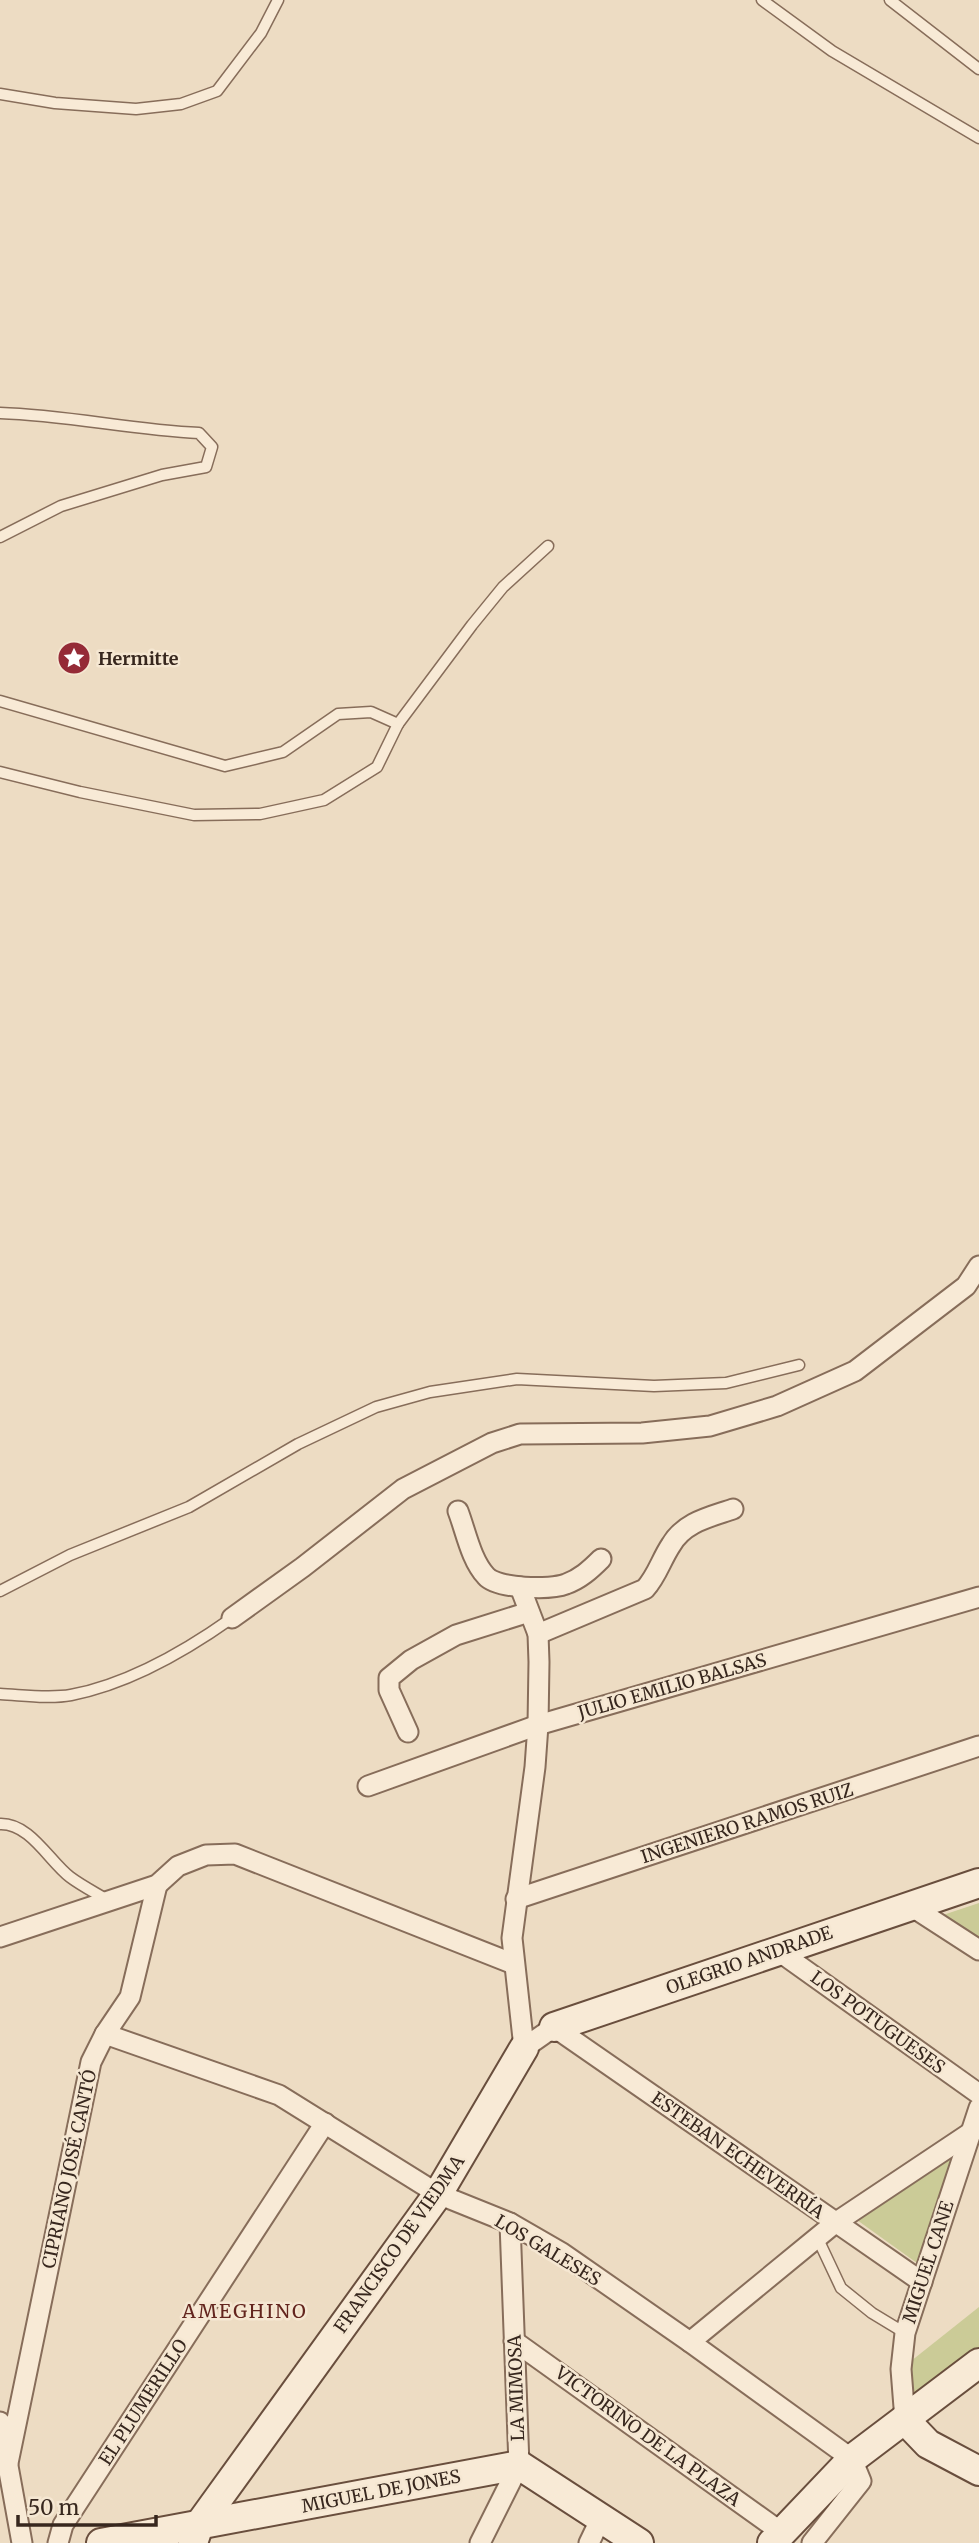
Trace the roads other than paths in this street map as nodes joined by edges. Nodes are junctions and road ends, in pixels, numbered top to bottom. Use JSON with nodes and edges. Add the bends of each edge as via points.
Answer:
{"nodes":[{"id":1,"x":278,"y":0,"type":"edge"},
{"id":2,"x":762,"y":0,"type":"edge"},
{"id":3,"x":890,"y":0,"type":"edge"},
{"id":4,"x":979,"y":69,"type":"edge"},
{"id":5,"x":0,"y":94,"type":"edge"},
{"id":6,"x":979,"y":138,"type":"edge"},
{"id":7,"x":0,"y":413,"type":"edge"},
{"id":8,"x":0,"y":537,"type":"edge"},
{"id":9,"x":548,"y":546,"type":"dead end"},
{"id":10,"x":0,"y":701,"type":"edge"},
{"id":11,"x":398,"y":724,"type":"junction"},
{"id":12,"x":0,"y":772,"type":"edge"},
{"id":13,"x":979,"y":1266,"type":"edge"},
{"id":14,"x":799,"y":1365,"type":"dead end"},
{"id":15,"x":733,"y":1509,"type":"dead end"},
{"id":16,"x":458,"y":1511,"type":"dead end"},
{"id":17,"x":601,"y":1559,"type":"dead end"},
{"id":18,"x":520,"y":1587,"type":"junction"},
{"id":19,"x":0,"y":1591,"type":"edge"},
{"id":20,"x":979,"y":1597,"type":"edge"},
{"id":21,"x":529,"y":1612,"type":"junction"},
{"id":22,"x":232,"y":1618,"type":"joint"},
{"id":23,"x":538,"y":1633,"type":"junction"},
{"id":24,"x":0,"y":1694,"type":"edge"},
{"id":25,"x":538,"y":1725,"type":"junction"},
{"id":26,"x":408,"y":1732,"type":"dead end"},
{"id":27,"x":979,"y":1746,"type":"edge"},
{"id":28,"x":368,"y":1786,"type":"dead end"},
{"id":29,"x":0,"y":1824,"type":"edge"},
{"id":30,"x":979,"y":1883,"type":"edge"},
{"id":31,"x":157,"y":1885,"type":"junction"},
{"id":32,"x":516,"y":1899,"type":"junction"},
{"id":33,"x":109,"y":1901,"type":"junction"},
{"id":34,"x":911,"y":1906,"type":"junction"},
{"id":35,"x":0,"y":1937,"type":"edge"},
{"id":36,"x":777,"y":1950,"type":"junction"},
{"id":37,"x":979,"y":1950,"type":"edge"},
{"id":38,"x":514,"y":1964,"type":"junction"},
{"id":39,"x":554,"y":2027,"type":"junction"},
{"id":40,"x":105,"y":2034,"type":"junction"},
{"id":41,"x":524,"y":2048,"type":"junction"},
{"id":42,"x":979,"y":2094,"type":"edge"},
{"id":43,"x":979,"y":2108,"type":"edge"},
{"id":44,"x":325,"y":2123,"type":"junction"},
{"id":45,"x":975,"y":2129,"type":"edge"},
{"id":46,"x":438,"y":2194,"type":"junction"},
{"id":47,"x":835,"y":2222,"type":"junction"},
{"id":48,"x":510,"y":2223,"type":"junction"},
{"id":49,"x":817,"y":2237,"type":"junction"},
{"id":50,"x":922,"y":2282,"type":"junction"},
{"id":51,"x":905,"y":2333,"type":"junction"},
{"id":52,"x":514,"y":2341,"type":"junction"},
{"id":53,"x":690,"y":2342,"type":"junction"},
{"id":54,"x":979,"y":2363,"type":"edge"},
{"id":55,"x":905,"y":2420,"type":"junction"},
{"id":56,"x":0,"y":2422,"type":"edge"},
{"id":57,"x":852,"y":2459,"type":"junction"},
{"id":58,"x":8,"y":2463,"type":"junction"},
{"id":59,"x":519,"y":2465,"type":"junction"},
{"id":60,"x":979,"y":2471,"type":"edge"},
{"id":61,"x":601,"y":2518,"type":"junction"},
{"id":62,"x":196,"y":2534,"type":"edge"},
{"id":63,"x":776,"y":2537,"type":"edge"},
{"id":64,"x":22,"y":2543,"type":"edge"},
{"id":65,"x":58,"y":2543,"type":"edge"},
{"id":66,"x":101,"y":2543,"type":"edge"},
{"id":67,"x":480,"y":2543,"type":"edge"},
{"id":68,"x":589,"y":2543,"type":"edge"},
{"id":69,"x":639,"y":2543,"type":"edge"},
{"id":70,"x":812,"y":2543,"type":"edge"}],
"edges":[{"from":1,"to":5,"type":"lane","via":[[261,33],[217,91],[181,104],[136,109]]},
{"from":2,"to":6,"type":"lane","via":[[832,51]]},
{"from":3,"to":4,"type":"lane"},
{"from":7,"to":8,"type":"lane","via":[[199,433],[212,447],[206,467],[162,475],[61,506]]},
{"from":9,"to":11,"type":"lane","via":[[503,587]]},
{"from":10,"to":11,"type":"lane","via":[[225,766],[283,752],[338,714],[371,712]]},
{"from":11,"to":12,"type":"lane","via":[[377,767],[324,800],[260,814],[194,815]]},
{"from":13,"to":22,"type":"street","via":[[966,1286],[855,1371],[776,1406],[710,1426],[642,1433],[520,1434],[492,1443],[403,1489]]},
{"from":14,"to":19,"type":"lane","via":[[714,1383],[654,1386],[517,1379],[430,1392],[376,1407],[298,1444],[189,1507],[70,1555]]},
{"from":15,"to":23,"type":"street","via":[[684,1528],[645,1589]]},
{"from":16,"to":18,"type":"street","via":[[477,1563],[487,1577],[496,1584]]},
{"from":17,"to":18,"type":"street","via":[[586,1574],[562,1586]]},
{"from":18,"to":21,"type":"street"},
{"from":20,"to":25,"type":"street","name":"JULIO EMILIO BALSAS"},
{"from":21,"to":23,"type":"street"},
{"from":21,"to":26,"type":"street","via":[[456,1635],[389,1678],[389,1690]]},
{"from":22,"to":24,"type":"lane","via":[[198,1643],[127,1678],[69,1696]]},
{"from":23,"to":25,"type":"street"},
{"from":25,"to":28,"type":"street","name":"JULIO EMILIO BALSAS"},
{"from":25,"to":32,"type":"street"},
{"from":27,"to":32,"type":"street","name":"INGENIERO RAMOS RUIZ"},
{"from":29,"to":33,"type":"lane","via":[[26,1833],[70,1877]]},
{"from":30,"to":34,"type":"street","name":"OLEGRIO ANDRADE"},
{"from":31,"to":33,"type":"street"},
{"from":31,"to":38,"type":"street","via":[[178,1866],[206,1855],[235,1854]]},
{"from":31,"to":40,"type":"street","name":"CIPRIANO JOSÉ CANTÓ","via":[[130,1997]]},
{"from":32,"to":38,"type":"street"},
{"from":33,"to":35,"type":"street"},
{"from":34,"to":36,"type":"street","name":"OLEGRIO ANDRADE"},
{"from":34,"to":37,"type":"street"},
{"from":36,"to":39,"type":"street","name":"OLEGRIO ANDRADE"},
{"from":36,"to":42,"type":"street","name":"LOS POTUGUESES"},
{"from":38,"to":41,"type":"street"},
{"from":39,"to":41,"type":"street","name":"OLEGRIO ANDRADE"},
{"from":39,"to":47,"type":"street","name":"ESTEBAN ECHEVERRÍA"},
{"from":40,"to":44,"type":"street","name":"LOS GALESES","via":[[279,2095]]},
{"from":40,"to":58,"type":"street","name":"CIPRIANO JOSÉ CANTÓ","via":[[91,2063]]},
{"from":41,"to":46,"type":"street","name":"FRANCISCO DE VIEDMA"},
{"from":43,"to":45,"type":"street","name":"MIGUEL CANE"},
{"from":44,"to":46,"type":"street","name":"LOS GALESES"},
{"from":44,"to":65,"type":"street","name":"EL PLUMERILLO","via":[[63,2525]]},
{"from":45,"to":47,"type":"street"},
{"from":45,"to":50,"type":"street","name":"MIGUEL CANE"},
{"from":46,"to":48,"type":"street","name":"LOS GALESES"},
{"from":46,"to":62,"type":"street","name":"FRANCISCO DE VIEDMA"},
{"from":47,"to":49,"type":"street"},
{"from":47,"to":50,"type":"street","name":"ESTEBAN ECHEVERRÍA"},
{"from":48,"to":52,"type":"street","name":"LA MIMOSA"},
{"from":48,"to":53,"type":"street","name":"LOS GALESES","via":[[562,2253]]},
{"from":49,"to":51,"type":"lane","via":[[841,2288]]},
{"from":49,"to":53,"type":"street"},
{"from":50,"to":51,"type":"street","name":"MIGUEL CANE"},
{"from":51,"to":55,"type":"street","name":"MIGUEL CANE","via":[[901,2369]]},
{"from":52,"to":59,"type":"street","name":"LA MIMOSA"},
{"from":52,"to":63,"type":"street","name":"VICTORINO DE LA PLAZA"},
{"from":53,"to":57,"type":"street","name":"LOS GALESES"},
{"from":54,"to":55,"type":"street"},
{"from":55,"to":57,"type":"street"},
{"from":55,"to":60,"type":"street","via":[[928,2444]]},
{"from":56,"to":58,"type":"street"},
{"from":57,"to":63,"type":"street"},
{"from":57,"to":70,"type":"street","via":[[861,2481]]},
{"from":58,"to":64,"type":"street"},
{"from":59,"to":61,"type":"street"},
{"from":59,"to":62,"type":"street","name":"MIGUEL DE JONES"},
{"from":59,"to":67,"type":"street","name":"LA MIMOSA"},
{"from":61,"to":68,"type":"street"},
{"from":61,"to":69,"type":"street"},
{"from":62,"to":66,"type":"street","name":"MIGUEL DE JONES"}]}
